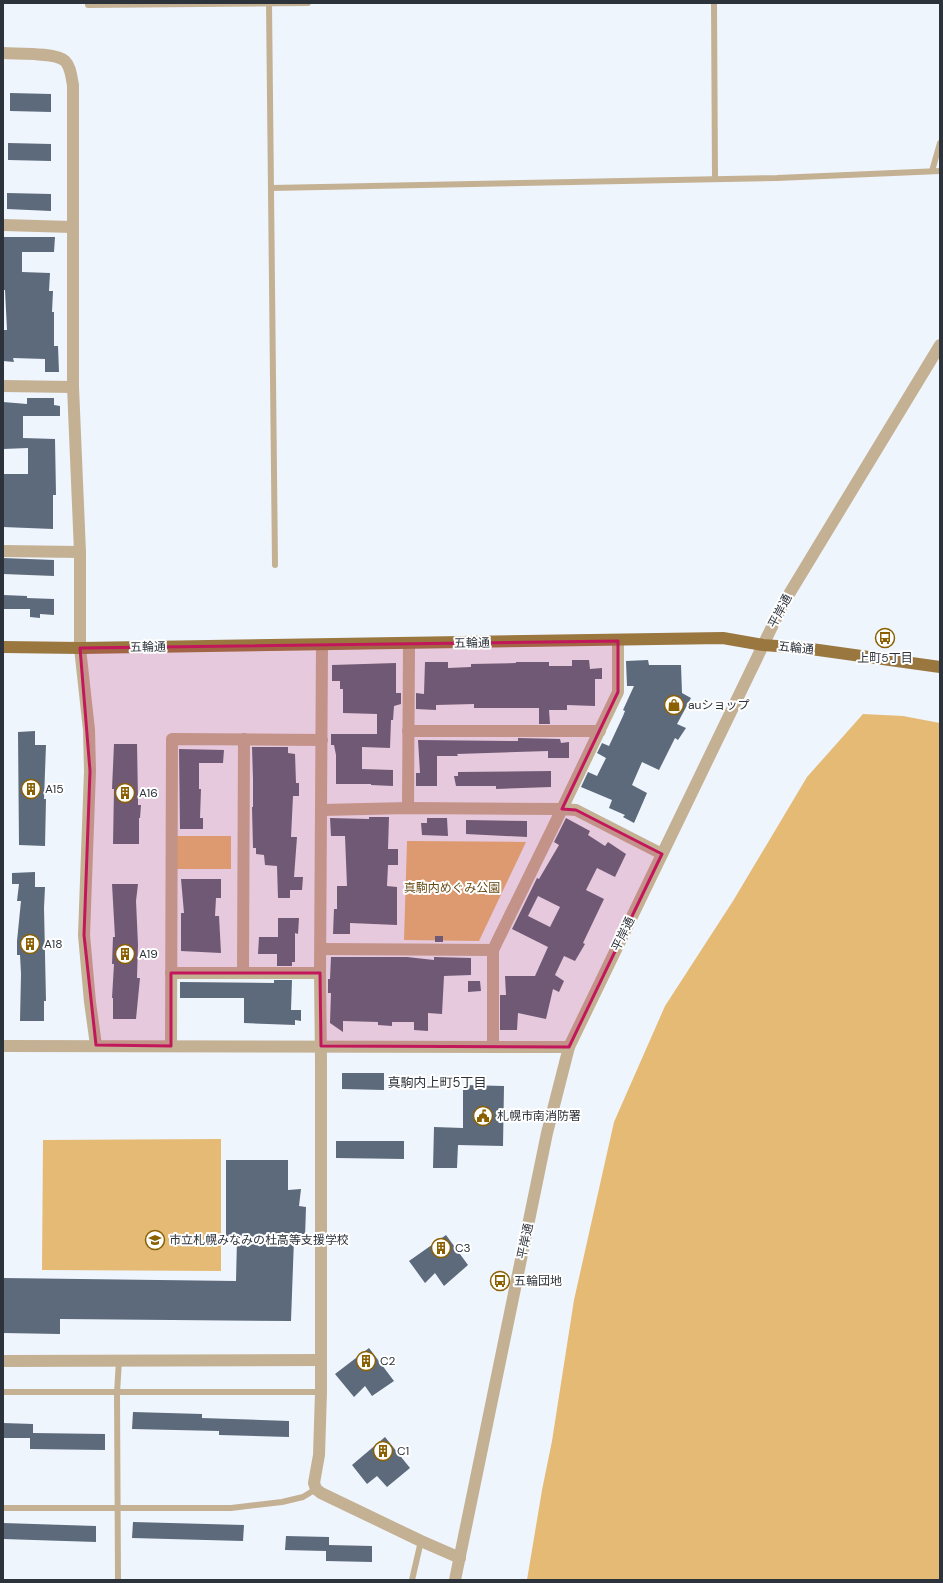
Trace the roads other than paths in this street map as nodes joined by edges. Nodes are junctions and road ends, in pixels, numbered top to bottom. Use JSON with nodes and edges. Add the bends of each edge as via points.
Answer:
{"nodes":[{"id":1,"x":269,"y":3,"type":"edge"},
{"id":2,"x":308,"y":3,"type":"edge"},
{"id":3,"x":714,"y":3,"type":"edge"},
{"id":4,"x":88,"y":4,"type":"dead end"},
{"id":5,"x":3,"y":53,"type":"edge"},
{"id":6,"x":940,"y":143,"type":"edge"},
{"id":7,"x":932,"y":171,"type":"junction"},
{"id":8,"x":940,"y":171,"type":"edge"},
{"id":9,"x":715,"y":179,"type":"junction"},
{"id":10,"x":271,"y":188,"type":"junction"},
{"id":11,"x":3,"y":225,"type":"edge"},
{"id":12,"x":72,"y":227,"type":"junction"},
{"id":13,"x":940,"y":345,"type":"edge"},
{"id":14,"x":3,"y":386,"type":"edge"},
{"id":15,"x":73,"y":387,"type":"junction"},
{"id":16,"x":3,"y":551,"type":"edge"},
{"id":17,"x":80,"y":552,"type":"junction"},
{"id":18,"x":275,"y":565,"type":"dead end"},
{"id":19,"x":618,"y":641,"type":"junction"},
{"id":20,"x":409,"y":644,"type":"junction"},
{"id":21,"x":322,"y":645,"type":"junction"},
{"id":22,"x":763,"y":645,"type":"junction"},
{"id":23,"x":3,"y":647,"type":"edge"},
{"id":24,"x":80,"y":648,"type":"junction"},
{"id":25,"x":940,"y":666,"type":"edge"},
{"id":26,"x":600,"y":730,"type":"junction"},
{"id":27,"x":408,"y":731,"type":"junction"},
{"id":28,"x":244,"y":739,"type":"junction"},
{"id":29,"x":322,"y":740,"type":"junction"},
{"id":30,"x":408,"y":808,"type":"junction"},
{"id":31,"x":562,"y":809,"type":"junction"},
{"id":32,"x":322,"y":810,"type":"junction"},
{"id":33,"x":662,"y":854,"type":"junction"},
{"id":34,"x":321,"y":949,"type":"junction"},
{"id":35,"x":493,"y":950,"type":"junction"},
{"id":36,"x":171,"y":973,"type":"junction"},
{"id":37,"x":243,"y":973,"type":"junction"},
{"id":38,"x":320,"y":973,"type":"junction"},
{"id":39,"x":96,"y":1045,"type":"junction"},
{"id":40,"x":3,"y":1046,"type":"edge"},
{"id":41,"x":171,"y":1046,"type":"junction"},
{"id":42,"x":321,"y":1046,"type":"junction"},
{"id":43,"x":493,"y":1046,"type":"junction"},
{"id":44,"x":569,"y":1047,"type":"junction"},
{"id":45,"x":3,"y":1360,"type":"edge"},
{"id":46,"x":119,"y":1360,"type":"junction"},
{"id":47,"x":321,"y":1360,"type":"junction"},
{"id":48,"x":3,"y":1392,"type":"edge"},
{"id":49,"x":321,"y":1392,"type":"junction"},
{"id":50,"x":117,"y":1393,"type":"junction"},
{"id":51,"x":316,"y":1489,"type":"junction"},
{"id":52,"x":3,"y":1508,"type":"edge"},
{"id":53,"x":118,"y":1508,"type":"junction"},
{"id":54,"x":421,"y":1541,"type":"junction"},
{"id":55,"x":460,"y":1558,"type":"junction"},
{"id":56,"x":118,"y":1580,"type":"edge"},
{"id":57,"x":412,"y":1580,"type":"edge"},
{"id":58,"x":456,"y":1580,"type":"edge"}],
"edges":[{"from":1,"to":2,"type":"lane"},
{"from":1,"to":4,"type":"lane"},
{"from":1,"to":10,"type":"lane"},
{"from":3,"to":9,"type":"lane"},
{"from":5,"to":12,"type":"street","via":[[53,56],[64,60],[70,68],[73,85]]},
{"from":6,"to":7,"type":"lane"},
{"from":7,"to":8,"type":"lane"},
{"from":7,"to":9,"type":"lane"},
{"from":9,"to":10,"type":"lane"},
{"from":10,"to":18,"type":"lane"},
{"from":11,"to":12,"type":"street"},
{"from":12,"to":15,"type":"street"},
{"from":13,"to":22,"type":"street","name":"平岸通","via":[[783,604]]},
{"from":14,"to":15,"type":"street"},
{"from":15,"to":17,"type":"street"},
{"from":16,"to":17,"type":"street"},
{"from":17,"to":24,"type":"street"},
{"from":19,"to":20,"type":"main road","name":"五輪通"},
{"from":19,"to":22,"type":"main road","name":"五輪通","via":[[723,638]]},
{"from":19,"to":26,"type":"street","via":[[618,692]]},
{"from":20,"to":21,"type":"main road","name":"五輪通"},
{"from":20,"to":27,"type":"street"},
{"from":21,"to":24,"type":"main road","name":"五輪通"},
{"from":21,"to":29,"type":"street"},
{"from":22,"to":25,"type":"main road","name":"五輪通"},
{"from":22,"to":33,"type":"street","name":"平岸通"},
{"from":23,"to":24,"type":"main road","name":"五輪通"},
{"from":24,"to":39,"type":"street","via":[[89,730],[90,771],[84,935]]},
{"from":26,"to":27,"type":"street"},
{"from":26,"to":31,"type":"street"},
{"from":27,"to":30,"type":"street"},
{"from":28,"to":29,"type":"street"},
{"from":28,"to":36,"type":"street","via":[[172,739]]},
{"from":28,"to":37,"type":"street"},
{"from":29,"to":32,"type":"street"},
{"from":30,"to":31,"type":"street"},
{"from":30,"to":32,"type":"street"},
{"from":31,"to":33,"type":"street","via":[[576,810]]},
{"from":31,"to":35,"type":"street"},
{"from":32,"to":34,"type":"street"},
{"from":33,"to":44,"type":"street","name":"平岸通"},
{"from":34,"to":35,"type":"street"},
{"from":34,"to":38,"type":"street"},
{"from":35,"to":43,"type":"street"},
{"from":36,"to":37,"type":"street"},
{"from":36,"to":41,"type":"street"},
{"from":37,"to":38,"type":"street"},
{"from":38,"to":42,"type":"street"},
{"from":39,"to":40,"type":"street"},
{"from":39,"to":41,"type":"street"},
{"from":41,"to":42,"type":"street"},
{"from":42,"to":43,"type":"street"},
{"from":42,"to":47,"type":"street"},
{"from":43,"to":44,"type":"street"},
{"from":44,"to":55,"type":"street","name":"平岸通","via":[[547,1133]]},
{"from":45,"to":46,"type":"street"},
{"from":46,"to":47,"type":"street"},
{"from":46,"to":50,"type":"lane"},
{"from":47,"to":49,"type":"street"},
{"from":48,"to":50,"type":"lane"},
{"from":49,"to":50,"type":"lane"},
{"from":49,"to":51,"type":"street","via":[[320,1455],[314,1483]]},
{"from":50,"to":53,"type":"lane"},
{"from":51,"to":53,"type":"lane","via":[[303,1497],[282,1502],[231,1508]]},
{"from":51,"to":54,"type":"street","via":[[321,1494]]},
{"from":52,"to":53,"type":"lane"},
{"from":53,"to":56,"type":"lane"},
{"from":54,"to":55,"type":"street"},
{"from":54,"to":57,"type":"lane"},
{"from":55,"to":58,"type":"street","name":"平岸通"}]}
